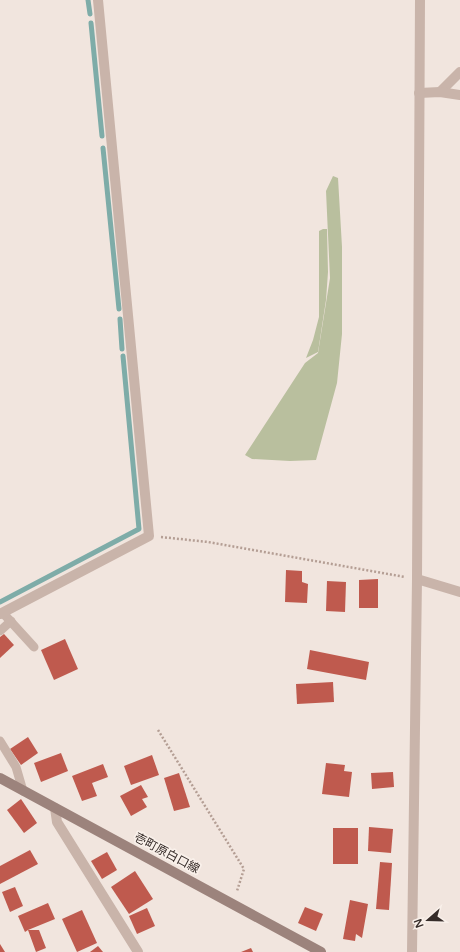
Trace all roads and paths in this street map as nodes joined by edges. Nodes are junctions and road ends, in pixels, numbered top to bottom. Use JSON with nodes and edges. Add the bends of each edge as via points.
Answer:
{"nodes":[{"id":1,"x":98,"y":0,"type":"edge"},
{"id":2,"x":420,"y":0,"type":"edge"},
{"id":3,"x":460,"y":72,"type":"edge"},
{"id":4,"x":440,"y":92,"type":"junction"},
{"id":5,"x":419,"y":93,"type":"junction"},
{"id":6,"x":460,"y":95,"type":"edge"},
{"id":7,"x":149,"y":536,"type":"junction"},
{"id":8,"x":417,"y":579,"type":"junction"},
{"id":9,"x":460,"y":592,"type":"edge"},
{"id":10,"x":1,"y":613,"type":"edge"},
{"id":11,"x":11,"y":621,"type":"junction"},
{"id":12,"x":0,"y":631,"type":"edge"},
{"id":13,"x":34,"y":647,"type":"dead end"},
{"id":14,"x":158,"y":730,"type":"dead end"},
{"id":15,"x":0,"y":741,"type":"edge"},
{"id":16,"x":0,"y":778,"type":"edge"},
{"id":17,"x":23,"y":791,"type":"junction"},
{"id":18,"x":54,"y":808,"type":"junction"},
{"id":19,"x":233,"y":904,"type":"junction"},
{"id":20,"x":138,"y":952,"type":"edge"},
{"id":21,"x":321,"y":952,"type":"edge"},
{"id":22,"x":412,"y":952,"type":"edge"}],
"edges":[{"from":1,"to":7,"type":"street"},
{"from":2,"to":5,"type":"street"},
{"from":3,"to":4,"type":"street"},
{"from":4,"to":5,"type":"street"},
{"from":4,"to":6,"type":"street"},
{"from":5,"to":8,"type":"street"},
{"from":7,"to":8,"type":"path","via":[[208,542]]},
{"from":7,"to":10,"type":"street"},
{"from":8,"to":9,"type":"street"},
{"from":8,"to":22,"type":"street"},
{"from":10,"to":11,"type":"lane"},
{"from":11,"to":12,"type":"lane"},
{"from":11,"to":13,"type":"lane"},
{"from":14,"to":19,"type":"path","via":[[244,869]]},
{"from":15,"to":17,"type":"lane","via":[[16,767]]},
{"from":16,"to":17,"type":"main road","name":"壱町原白口線"},
{"from":17,"to":18,"type":"main road","name":"壱町原白口線"},
{"from":18,"to":19,"type":"main road","name":"壱町原白口線"},
{"from":18,"to":20,"type":"street","via":[[57,822]]},
{"from":19,"to":21,"type":"main road","name":"壱町原白口線"}]}
